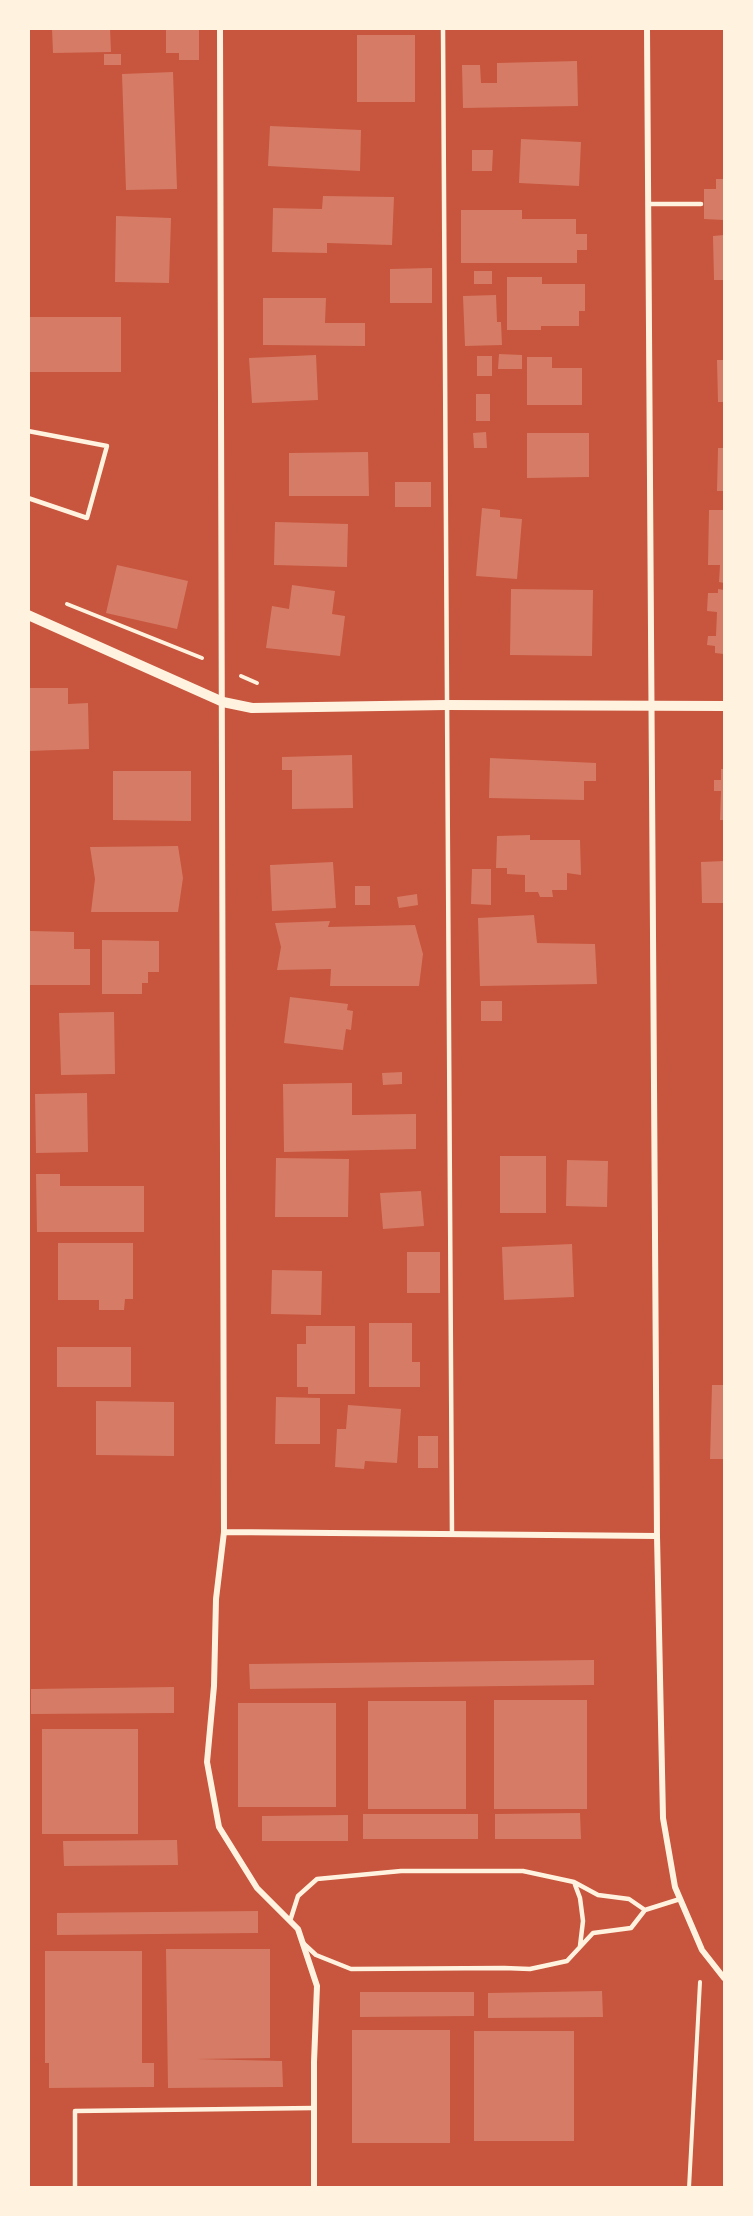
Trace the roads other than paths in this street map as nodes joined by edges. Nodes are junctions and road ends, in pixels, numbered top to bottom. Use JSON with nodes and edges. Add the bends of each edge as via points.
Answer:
{"nodes":[{"id":1,"x":220,"y":28,"type":"edge"},
{"id":2,"x":443,"y":28,"type":"edge"},
{"id":3,"x":647,"y":28,"type":"edge"},
{"id":4,"x":648,"y":204,"type":"junction"},
{"id":5,"x":701,"y":204,"type":"dead end"},
{"id":6,"x":28,"y":431,"type":"edge"},
{"id":7,"x":28,"y":498,"type":"edge"},
{"id":8,"x":28,"y":615,"type":"edge"},
{"id":9,"x":223,"y":702,"type":"junction"},
{"id":10,"x":446,"y":705,"type":"junction"},
{"id":11,"x":650,"y":706,"type":"junction"},
{"id":12,"x":724,"y":706,"type":"edge"},
{"id":13,"x":224,"y":1532,"type":"junction"},
{"id":14,"x":452,"y":1534,"type":"junction"},
{"id":15,"x":657,"y":1536,"type":"junction"},
{"id":16,"x":574,"y":1882,"type":"junction"},
{"id":17,"x":680,"y":1899,"type":"junction"},
{"id":18,"x":645,"y":1910,"type":"junction"},
{"id":19,"x":290,"y":1921,"type":"junction"},
{"id":20,"x":303,"y":1943,"type":"junction"},
{"id":21,"x":580,"y":1946,"type":"junction"},
{"id":22,"x":724,"y":1978,"type":"edge"},
{"id":23,"x":314,"y":2108,"type":"junction"},
{"id":24,"x":75,"y":2187,"type":"edge"},
{"id":25,"x":314,"y":2187,"type":"edge"}],
"edges":[{"from":1,"to":9,"type":"street"},
{"from":2,"to":10,"type":"lane"},
{"from":3,"to":4,"type":"street"},
{"from":4,"to":5,"type":"lane"},
{"from":4,"to":11,"type":"street"},
{"from":6,"to":7,"type":"lane","via":[[107,446],[87,519]]},
{"from":8,"to":9,"type":"street"},
{"from":9,"to":10,"type":"street","via":[[252,708]]},
{"from":9,"to":13,"type":"street"},
{"from":10,"to":11,"type":"street"},
{"from":10,"to":14,"type":"lane"},
{"from":11,"to":12,"type":"street"},
{"from":11,"to":15,"type":"street"},
{"from":13,"to":14,"type":"street"},
{"from":13,"to":19,"type":"street","via":[[216,1599],[207,1762],[219,1827],[257,1888]]},
{"from":14,"to":15,"type":"street"},
{"from":15,"to":17,"type":"street","via":[[663,1818]]},
{"from":16,"to":18,"type":"lane","via":[[598,1895],[629,1899]]},
{"from":16,"to":19,"type":"lane","via":[[524,1871],[401,1871],[329,1877],[317,1879],[298,1896]]},
{"from":16,"to":21,"type":"lane","via":[[583,1921]]},
{"from":17,"to":18,"type":"lane"},
{"from":17,"to":22,"type":"street","via":[[702,1950]]},
{"from":18,"to":21,"type":"lane","via":[[631,1928],[593,1933]]},
{"from":19,"to":20,"type":"street"},
{"from":20,"to":21,"type":"lane","via":[[316,1955],[351,1969],[530,1970],[567,1961]]},
{"from":20,"to":23,"type":"street","via":[[317,1986]]},
{"from":23,"to":24,"type":"lane","via":[[75,2111]]},
{"from":23,"to":25,"type":"street"}]}
